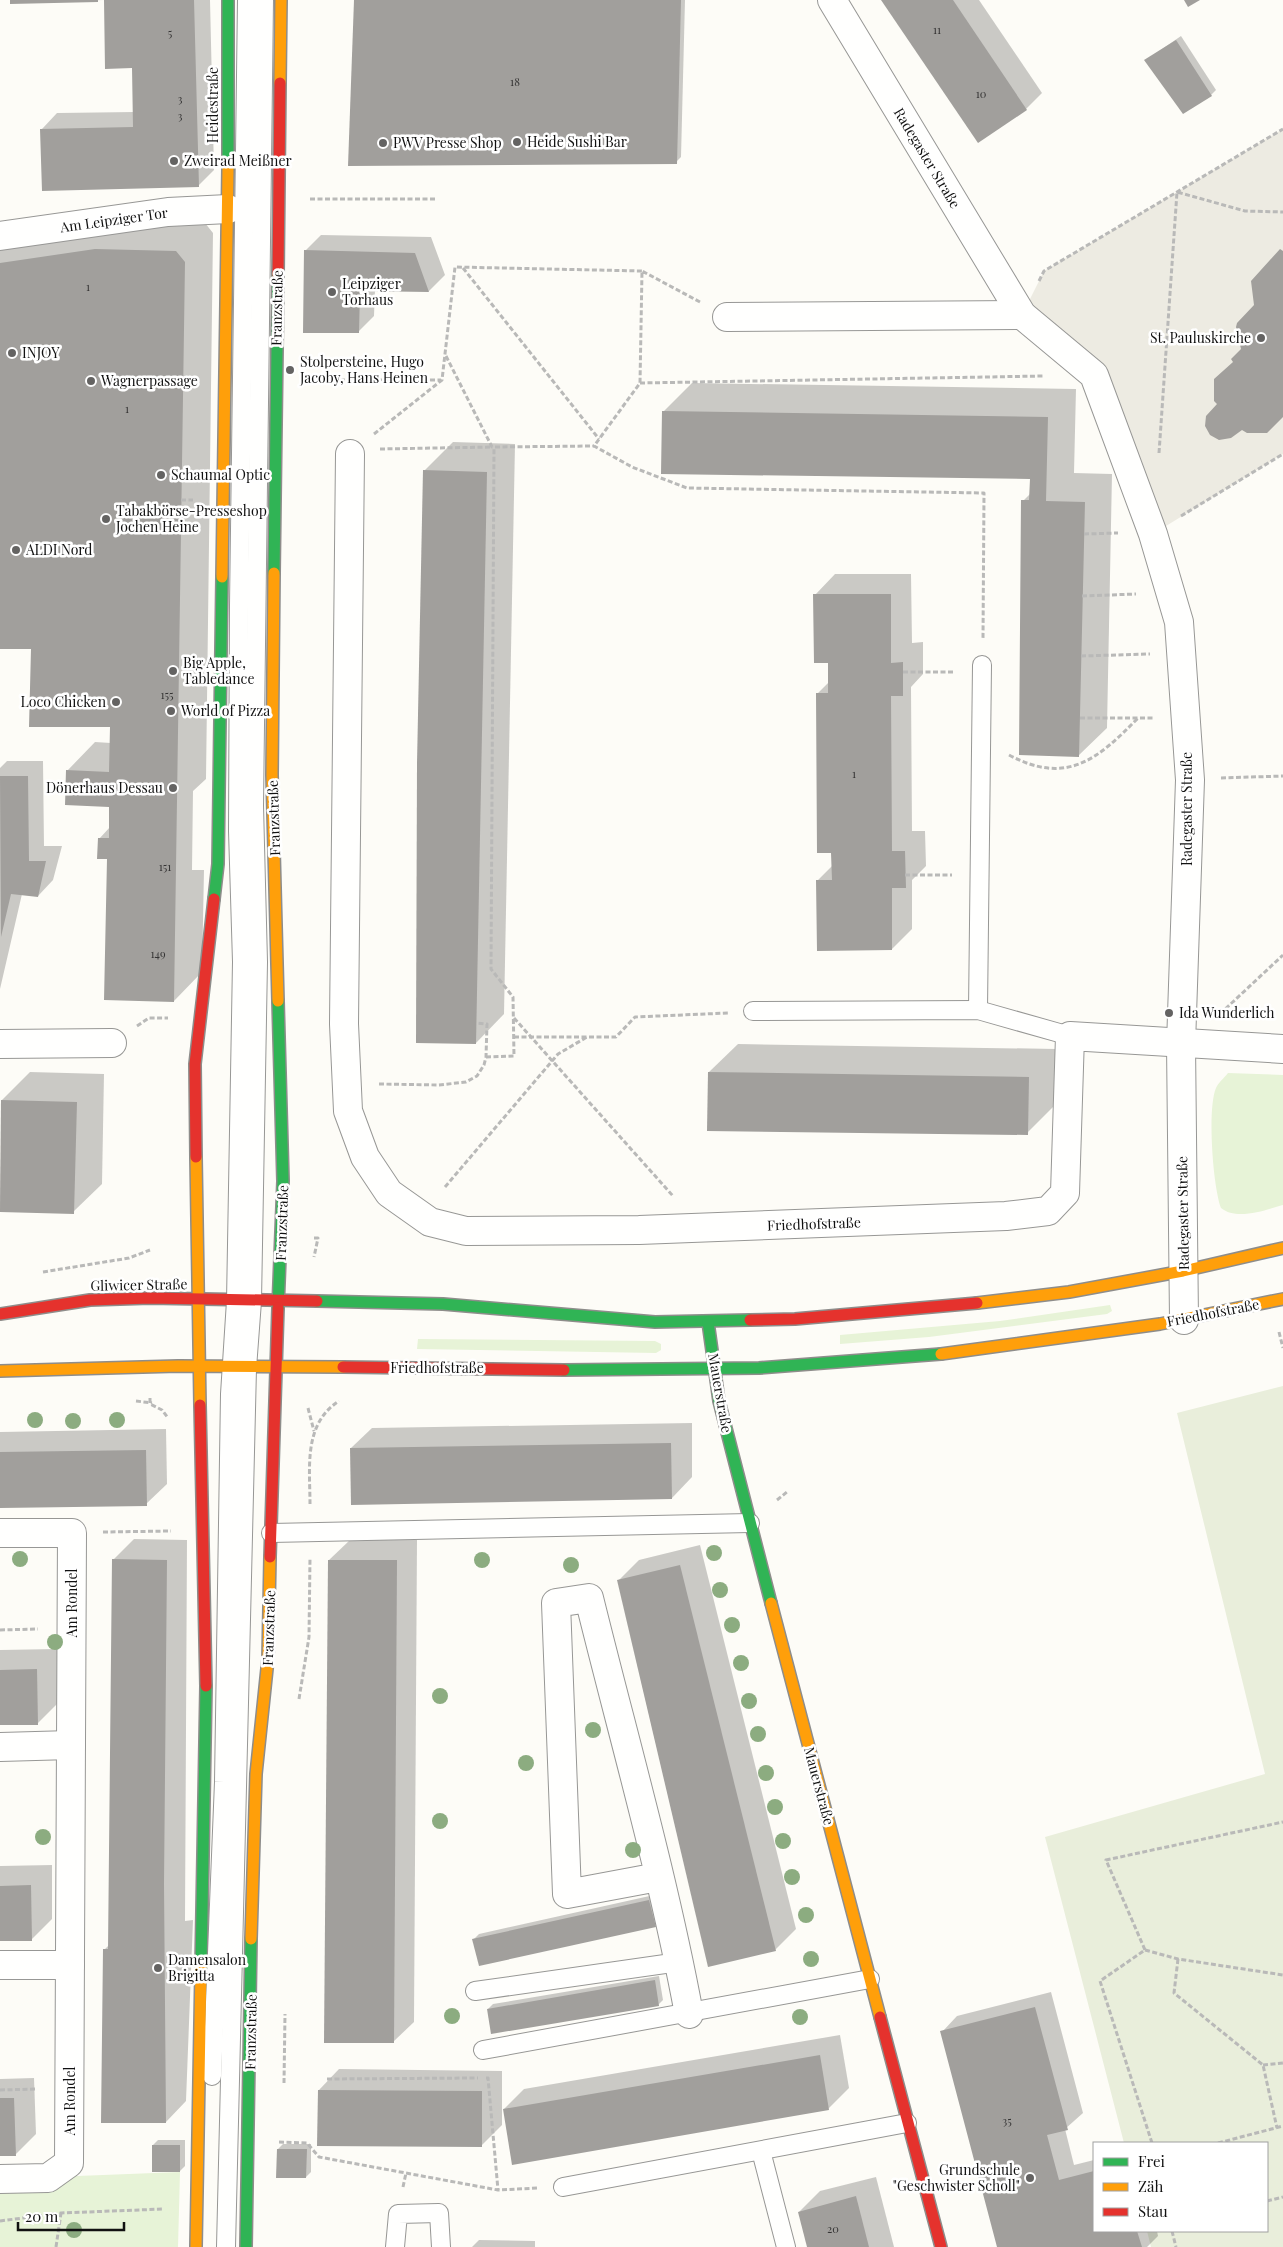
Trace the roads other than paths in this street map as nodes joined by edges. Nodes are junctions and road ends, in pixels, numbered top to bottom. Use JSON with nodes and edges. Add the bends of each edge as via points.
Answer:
{"nodes":[{"id":1,"x":228,"y":0,"type":"edge"},
{"id":2,"x":247,"y":0,"type":"edge"},
{"id":3,"x":264,"y":0,"type":"edge"},
{"id":4,"x":281,"y":0,"type":"edge"},
{"id":5,"x":832,"y":0,"type":"edge"},
{"id":6,"x":228,"y":209,"type":"junction"},
{"id":7,"x":0,"y":236,"type":"edge"},
{"id":8,"x":1022,"y":315,"type":"junction"},
{"id":9,"x":728,"y":317,"type":"road end"},
{"id":10,"x":350,"y":454,"type":"road end"},
{"id":11,"x":983,"y":668,"type":"road end"},
{"id":12,"x":978,"y":1010,"type":"junction"},
{"id":13,"x":753,"y":1011,"type":"road end"},
{"id":14,"x":1070,"y":1036,"type":"junction"},
{"id":15,"x":112,"y":1043,"type":"road end"},
{"id":16,"x":0,"y":1044,"type":"edge"},
{"id":17,"x":1181,"y":1044,"type":"junction"},
{"id":18,"x":1283,"y":1049,"type":"edge"},
{"id":19,"x":1283,"y":1248,"type":"edge"},
{"id":20,"x":1183,"y":1271,"type":"junction"},
{"id":21,"x":1283,"y":1299,"type":"edge"},
{"id":22,"x":197,"y":1300,"type":"junction"},
{"id":23,"x":244,"y":1301,"type":"junction"},
{"id":24,"x":279,"y":1301,"type":"junction"},
{"id":25,"x":0,"y":1314,"type":"edge"},
{"id":26,"x":1184,"y":1320,"type":"junction"},
{"id":27,"x":708,"y":1322,"type":"junction"},
{"id":28,"x":199,"y":1367,"type":"junction"},
{"id":29,"x":239,"y":1367,"type":"junction"},
{"id":30,"x":275,"y":1368,"type":"junction"},
{"id":31,"x":714,"y":1370,"type":"junction"},
{"id":32,"x":0,"y":1371,"type":"edge"},
{"id":33,"x":750,"y":1523,"type":"junction"},
{"id":34,"x":0,"y":1533,"type":"edge"},
{"id":35,"x":271,"y":1533,"type":"junction"},
{"id":36,"x":71,"y":1745,"type":"junction"},
{"id":37,"x":0,"y":1747,"type":"edge"},
{"id":38,"x":658,"y":1877,"type":"junction"},
{"id":39,"x":679,"y":1962,"type":"junction"},
{"id":40,"x":0,"y":1965,"type":"edge"},
{"id":41,"x":70,"y":1965,"type":"junction"},
{"id":42,"x":870,"y":1979,"type":"junction"},
{"id":43,"x":475,"y":1991,"type":"dead end"},
{"id":44,"x":689,"y":2014,"type":"junction"},
{"id":45,"x":483,"y":2050,"type":"dead end"},
{"id":46,"x":907,"y":2123,"type":"junction"},
{"id":47,"x":761,"y":2151,"type":"junction"},
{"id":48,"x":0,"y":2179,"type":"edge"},
{"id":49,"x":563,"y":2187,"type":"road end"},
{"id":50,"x":196,"y":2247,"type":"edge"},
{"id":51,"x":209,"y":2247,"type":"edge"},
{"id":52,"x":226,"y":2247,"type":"edge"},
{"id":53,"x":246,"y":2247,"type":"edge"},
{"id":54,"x":395,"y":2247,"type":"edge"},
{"id":55,"x":441,"y":2247,"type":"edge"},
{"id":56,"x":786,"y":2247,"type":"edge"},
{"id":57,"x":940,"y":2247,"type":"edge"}],
"edges":[{"from":1,"to":6,"type":"main road","name":"Heidestraße"},
{"from":2,"to":23,"type":"lane","via":[[238,831]]},
{"from":3,"to":23,"type":"lane","via":[[254,697],[258,962]]},
{"from":4,"to":24,"type":"main road","name":"Franzstraße","via":[[272,776],[284,1180]]},
{"from":5,"to":8,"type":"street","name":"Radegaster Straße"},
{"from":6,"to":7,"type":"street","name":"Am Leipziger Tor","via":[[168,212]]},
{"from":6,"to":22,"type":"main road","via":[[218,864],[195,1064]]},
{"from":8,"to":9,"type":"street"},
{"from":8,"to":17,"type":"street","name":"Radegaster Straße","via":[[1094,375],[1153,534],[1179,622],[1190,780]]},
{"from":10,"to":14,"type":"street","name":"Friedhofstraße","via":[[344,1014],[348,1111],[365,1157],[389,1194],[430,1222],[466,1231],[705,1229],[1048,1211],[1065,1193]]},
{"from":11,"to":12,"type":"lane"},
{"from":12,"to":13,"type":"lane"},
{"from":12,"to":14,"type":"lane"},
{"from":14,"to":17,"type":"street"},
{"from":15,"to":16,"type":"street"},
{"from":17,"to":18,"type":"street"},
{"from":17,"to":20,"type":"street","name":"Radegaster Straße"},
{"from":19,"to":20,"type":"main road"},
{"from":20,"to":26,"type":"street","name":"Radegaster Straße"},
{"from":20,"to":27,"type":"main road","via":[[1069,1292],[950,1306],[795,1319]]},
{"from":21,"to":26,"type":"main road","name":"Friedhofstraße"},
{"from":22,"to":23,"type":"main road","name":"Gliwicer Straße"},
{"from":22,"to":25,"type":"main road","name":"Gliwicer Straße","via":[[90,1300]]},
{"from":22,"to":28,"type":"main road"},
{"from":23,"to":24,"type":"main road","name":"Gliwicer Straße"},
{"from":23,"to":29,"type":"lane"},
{"from":24,"to":27,"type":"main road","via":[[443,1304],[623,1320]]},
{"from":24,"to":30,"type":"main road","name":"Franzstraße"},
{"from":26,"to":31,"type":"main road","name":"Friedhofstraße","via":[[941,1354]]},
{"from":27,"to":31,"type":"main road","name":"Mauerstraße"},
{"from":28,"to":29,"type":"main road"},
{"from":28,"to":32,"type":"main road"},
{"from":28,"to":50,"type":"main road","via":[[208,1645]]},
{"from":29,"to":30,"type":"main road"},
{"from":29,"to":51,"type":"lane","via":[[212,2082]]},
{"from":29,"to":52,"type":"lane"},
{"from":30,"to":31,"type":"main road","name":"Friedhofstraße"},
{"from":30,"to":35,"type":"main road","name":"Franzstraße"},
{"from":31,"to":33,"type":"main road","name":"Mauerstraße"},
{"from":33,"to":35,"type":"lane"},
{"from":33,"to":42,"type":"main road","name":"Mauerstraße"},
{"from":34,"to":36,"type":"street","name":"Am Rondel","via":[[72,1533]]},
{"from":35,"to":53,"type":"main road","name":"Franzstraße","via":[[268,1659],[256,1774],[253,1844]]},
{"from":36,"to":37,"type":"street"},
{"from":36,"to":41,"type":"street","name":"Am Rondel"},
{"from":38,"to":38,"type":"street","via":[[589,1598],[556,1604],[567,1894]]},
{"from":38,"to":39,"type":"street"},
{"from":39,"to":43,"type":"lane"},
{"from":39,"to":44,"type":"street"},
{"from":40,"to":41,"type":"street"},
{"from":41,"to":48,"type":"street","name":"Am Rondel","via":[[69,2163],[48,2178]]},
{"from":42,"to":44,"type":"lane"},
{"from":42,"to":46,"type":"main road","name":"Mauerstraße"},
{"from":44,"to":45,"type":"lane"},
{"from":46,"to":47,"type":"lane"},
{"from":46,"to":57,"type":"main road","name":"Mauerstraße"},
{"from":47,"to":49,"type":"lane"},
{"from":47,"to":56,"type":"lane"},
{"from":54,"to":55,"type":"lane","via":[[398,2214],[439,2213]]}]}
